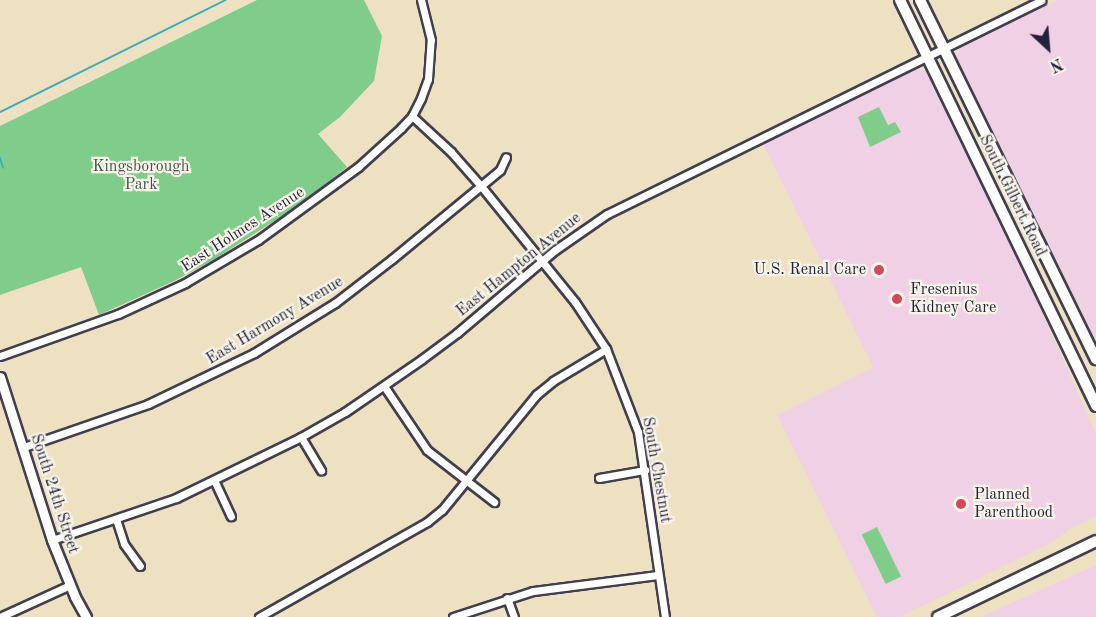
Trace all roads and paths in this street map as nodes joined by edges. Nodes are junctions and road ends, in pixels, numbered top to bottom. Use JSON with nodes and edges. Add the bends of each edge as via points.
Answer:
{"nodes":[{"id":1,"x":421,"y":0,"type":"edge"},
{"id":2,"x":900,"y":0,"type":"edge"},
{"id":3,"x":921,"y":0,"type":"edge"},
{"id":4,"x":1041,"y":0,"type":"edge"},
{"id":5,"x":944,"y":48,"type":"junction"},
{"id":6,"x":927,"y":55,"type":"junction"},
{"id":7,"x":412,"y":116,"type":"junction"},
{"id":8,"x":506,"y":157,"type":"dead end"},
{"id":9,"x":482,"y":186,"type":"junction"},
{"id":10,"x":542,"y":261,"type":"junction"},
{"id":11,"x":606,"y":349,"type":"junction"},
{"id":12,"x":0,"y":356,"type":"edge"},
{"id":13,"x":1096,"y":359,"type":"edge"},
{"id":14,"x":0,"y":377,"type":"edge"},
{"id":15,"x":384,"y":386,"type":"junction"},
{"id":16,"x":1096,"y":406,"type":"edge"},
{"id":17,"x":301,"y":437,"type":"junction"},
{"id":18,"x":24,"y":447,"type":"junction"},
{"id":19,"x":321,"y":470,"type":"dead end"},
{"id":20,"x":645,"y":470,"type":"junction"},
{"id":21,"x":599,"y":478,"type":"dead end"},
{"id":22,"x":214,"y":480,"type":"junction"},
{"id":23,"x":466,"y":482,"type":"junction"},
{"id":24,"x":494,"y":502,"type":"dead end"},
{"id":25,"x":231,"y":516,"type":"dead end"},
{"id":26,"x":116,"y":519,"type":"junction"},
{"id":27,"x":52,"y":540,"type":"junction"},
{"id":28,"x":1096,"y":541,"type":"edge"},
{"id":29,"x":140,"y":566,"type":"dead end"},
{"id":30,"x":658,"y":575,"type":"junction"},
{"id":31,"x":69,"y":585,"type":"junction"},
{"id":32,"x":507,"y":598,"type":"junction"},
{"id":33,"x":0,"y":617,"type":"edge"},
{"id":34,"x":86,"y":617,"type":"edge"},
{"id":35,"x":259,"y":617,"type":"edge"},
{"id":36,"x":453,"y":617,"type":"edge"},
{"id":37,"x":514,"y":617,"type":"edge"},
{"id":38,"x":665,"y":617,"type":"edge"},
{"id":39,"x":938,"y":617,"type":"edge"}],
"edges":[{"from":1,"to":7,"type":"street","via":[[429,22],[430,58],[428,79]]},
{"from":2,"to":6,"type":"main road","name":"South Gilbert Road"},
{"from":3,"to":5,"type":"main road","name":"South Gilbert Road"},
{"from":4,"to":5,"type":"street","name":"East Hampton Avenue"},
{"from":5,"to":6,"type":"street","name":"East Hampton Avenue"},
{"from":5,"to":13,"type":"main road","name":"South Gilbert Road"},
{"from":6,"to":10,"type":"street","name":"East Hampton Avenue","via":[[617,208]]},
{"from":6,"to":16,"type":"main road","name":"South Gilbert Road"},
{"from":7,"to":9,"type":"street","name":"South Chestnut"},
{"from":7,"to":12,"type":"street","name":"East Holmes Avenue","via":[[349,174],[225,261],[118,314]]},
{"from":8,"to":9,"type":"street","name":"East Harmony Avenue","via":[[500,170]]},
{"from":9,"to":10,"type":"street","name":"South Chestnut"},
{"from":9,"to":18,"type":"street","name":"East Harmony Avenue","via":[[335,303],[254,353],[148,404]]},
{"from":10,"to":11,"type":"street","name":"South Chestnut"},
{"from":10,"to":15,"type":"street","name":"East Hampton Avenue","via":[[457,333]]},
{"from":11,"to":20,"type":"street","name":"South Chestnut","via":[[638,432]]},
{"from":11,"to":23,"type":"street","via":[[536,395]]},
{"from":14,"to":18,"type":"street","name":"South 24th Street"},
{"from":15,"to":17,"type":"street","name":"East Hampton Avenue"},
{"from":15,"to":23,"type":"street","via":[[427,450]]},
{"from":17,"to":19,"type":"street"},
{"from":17,"to":22,"type":"street","name":"East Hampton Avenue"},
{"from":18,"to":27,"type":"street","name":"South 24th Street"},
{"from":20,"to":21,"type":"street"},
{"from":20,"to":30,"type":"street","name":"South Chestnut"},
{"from":22,"to":25,"type":"street"},
{"from":22,"to":26,"type":"street","name":"East Hampton Avenue"},
{"from":23,"to":24,"type":"street"},
{"from":23,"to":35,"type":"street","via":[[428,522]]},
{"from":26,"to":27,"type":"street","name":"East Hampton Avenue"},
{"from":26,"to":29,"type":"street","via":[[124,544]]},
{"from":27,"to":31,"type":"street","name":"South 24th Street"},
{"from":28,"to":39,"type":"main road"},
{"from":30,"to":32,"type":"street","via":[[563,586]]},
{"from":30,"to":38,"type":"street","name":"South Chestnut"},
{"from":31,"to":33,"type":"street"},
{"from":31,"to":34,"type":"street","name":"South 24th Street"},
{"from":32,"to":36,"type":"street"},
{"from":32,"to":37,"type":"street"}]}
